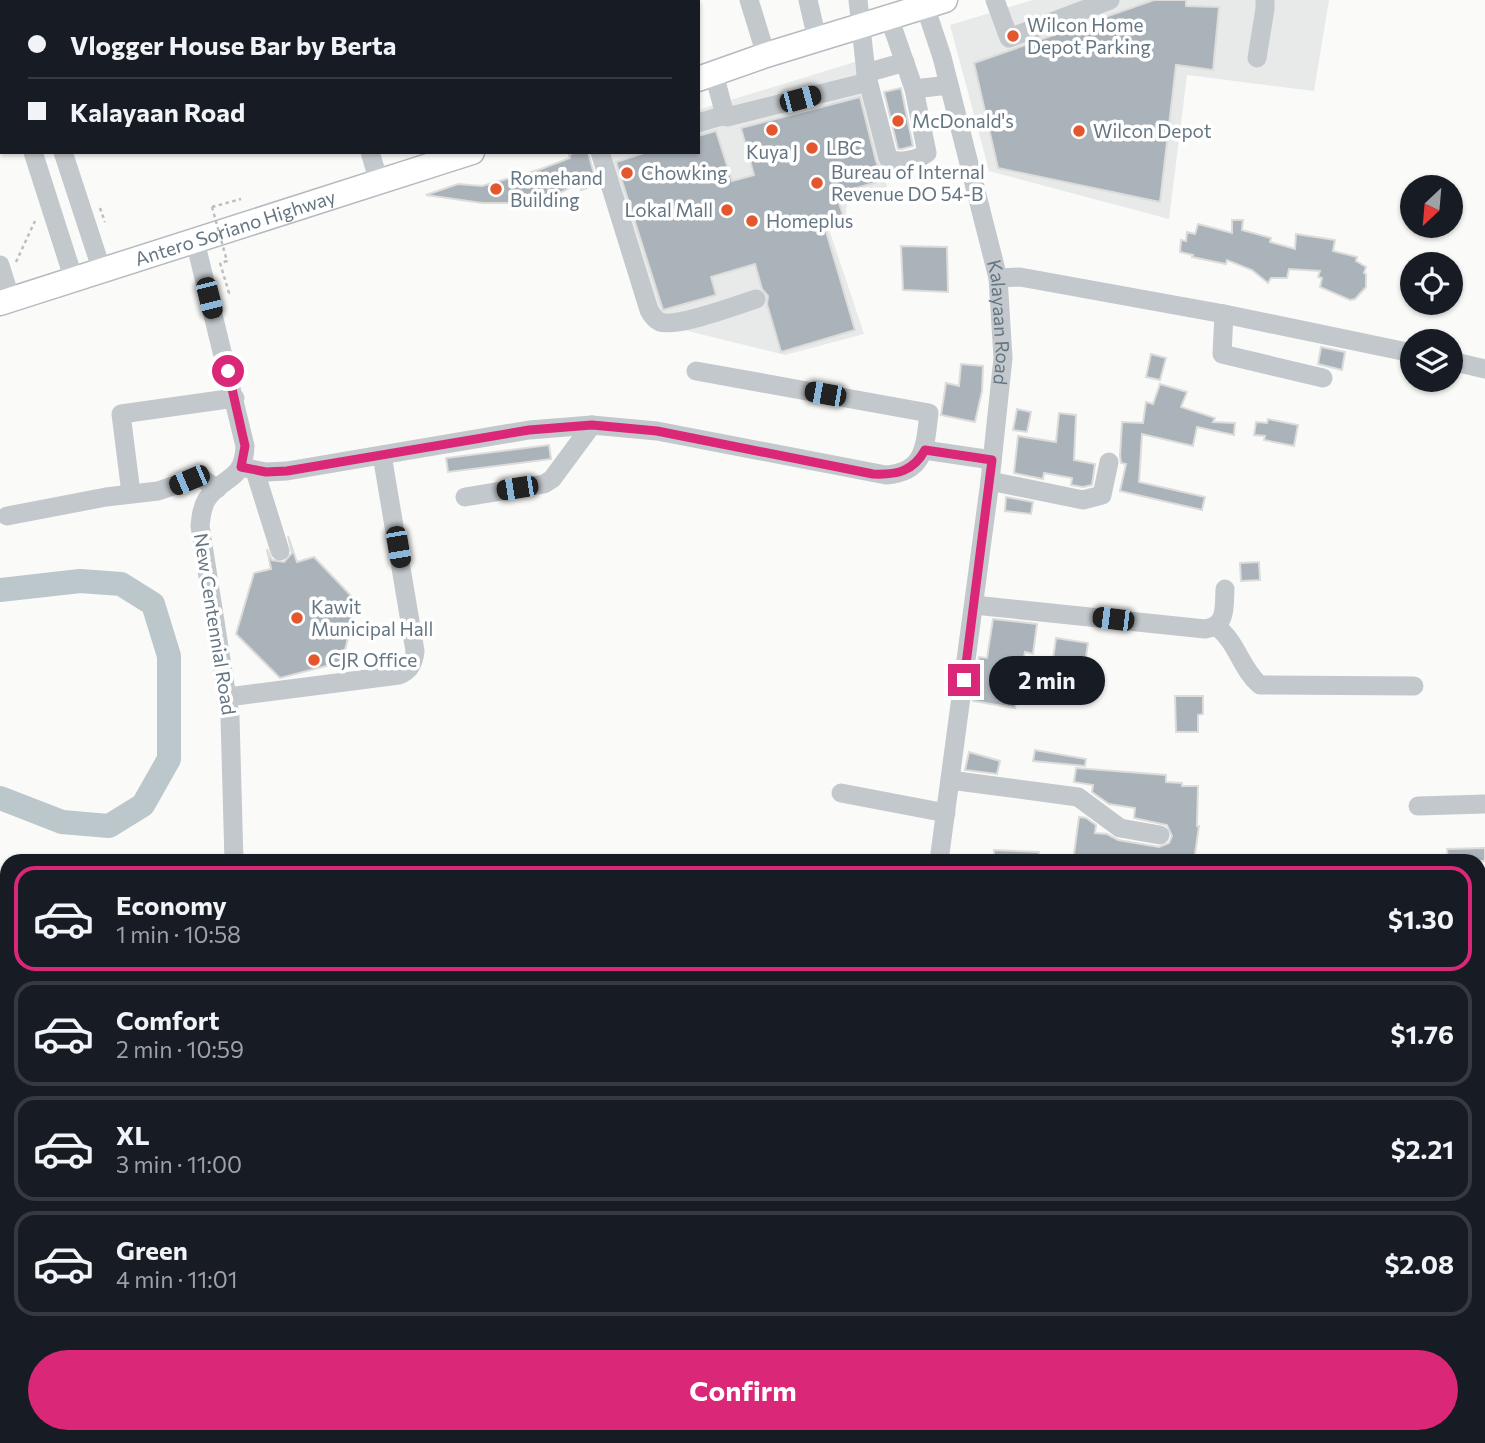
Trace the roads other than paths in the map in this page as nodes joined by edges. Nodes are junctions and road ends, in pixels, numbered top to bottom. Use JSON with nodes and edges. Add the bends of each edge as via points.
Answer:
{"nodes":[{"id":1,"x":749,"y":0,"type":"edge"},
{"id":2,"x":808,"y":0,"type":"edge"},
{"id":3,"x":858,"y":0,"type":"edge"},
{"id":4,"x":995,"y":0,"type":"edge"},
{"id":5,"x":1110,"y":0,"type":"edge"},
{"id":6,"x":1265,"y":0,"type":"edge"},
{"id":7,"x":931,"y":2,"type":"edge"},
{"id":8,"x":889,"y":17,"type":"junction"},
{"id":9,"x":862,"y":25,"type":"junction"},
{"id":10,"x":817,"y":39,"type":"junction"},
{"id":11,"x":766,"y":55,"type":"junction"},
{"id":12,"x":1257,"y":58,"type":"dead end"},
{"id":13,"x":905,"y":62,"type":"junction"},
{"id":14,"x":706,"y":76,"type":"edge"},
{"id":15,"x":867,"y":77,"type":"junction"},
{"id":16,"x":949,"y":85,"type":"junction"},
{"id":17,"x":914,"y":89,"type":"junction"},
{"id":18,"x":724,"y":115,"type":"junction"},
{"id":19,"x":700,"y":122,"type":"edge"},
{"id":20,"x":34,"y":154,"type":"edge"},
{"id":21,"x":64,"y":154,"type":"edge"},
{"id":22,"x":371,"y":154,"type":"edge"},
{"id":23,"x":466,"y":154,"type":"edge"},
{"id":24,"x":603,"y":154,"type":"edge"},
{"id":25,"x":379,"y":182,"type":"junction"},
{"id":26,"x":195,"y":241,"type":"junction"},
{"id":27,"x":6,"y":268,"type":"edge"},
{"id":28,"x":102,"y":271,"type":"junction"},
{"id":29,"x":998,"y":278,"type":"junction"},
{"id":30,"x":74,"y":280,"type":"junction"},
{"id":31,"x":757,"y":299,"type":"dead end"},
{"id":32,"x":5,"y":302,"type":"edge"},
{"id":33,"x":1224,"y":314,"type":"junction"},
{"id":34,"x":1400,"y":351,"type":"edge"},
{"id":35,"x":1463,"y":364,"type":"edge"},
{"id":36,"x":1485,"y":369,"type":"edge"},
{"id":37,"x":695,"y":371,"type":"dead end"},
{"id":38,"x":1323,"y":378,"type":"dead end"},
{"id":39,"x":235,"y":398,"type":"junction"},
{"id":40,"x":592,"y":425,"type":"junction"},
{"id":41,"x":925,"y":450,"type":"junction"},
{"id":42,"x":382,"y":455,"type":"junction"},
{"id":43,"x":992,"y":460,"type":"junction"},
{"id":44,"x":1109,"y":461,"type":"dead end"},
{"id":45,"x":248,"y":469,"type":"junction"},
{"id":46,"x":990,"y":481,"type":"junction"},
{"id":47,"x":217,"y":489,"type":"junction"},
{"id":48,"x":131,"y":493,"type":"junction"},
{"id":49,"x":465,"y":497,"type":"dead end"},
{"id":50,"x":7,"y":516,"type":"dead end"},
{"id":51,"x":280,"y":551,"type":"dead end"},
{"id":52,"x":1225,"y":589,"type":"dead end"},
{"id":53,"x":974,"y":605,"type":"junction"},
{"id":54,"x":1217,"y":626,"type":"junction"},
{"id":55,"x":1414,"y":686,"type":"dead end"},
{"id":56,"x":228,"y":697,"type":"junction"},
{"id":57,"x":950,"y":780,"type":"junction"},
{"id":58,"x":841,"y":793,"type":"dead end"},
{"id":59,"x":1485,"y":803,"type":"edge"},
{"id":60,"x":1418,"y":806,"type":"dead end"},
{"id":61,"x":946,"y":813,"type":"junction"},
{"id":62,"x":1160,"y":835,"type":"dead end"},
{"id":63,"x":234,"y":854,"type":"edge"},
{"id":64,"x":940,"y":854,"type":"edge"}],
"edges":[{"from":1,"to":11,"type":"street"},
{"from":2,"to":10,"type":"street"},
{"from":3,"to":9,"type":"street"},
{"from":4,"to":5,"type":"street","via":[[1009,37]]},
{"from":6,"to":12,"type":"street"},
{"from":7,"to":8,"type":"main road"},
{"from":7,"to":16,"type":"street","name":"Kalayaan Road"},
{"from":8,"to":9,"type":"main road"},
{"from":8,"to":13,"type":"street"},
{"from":9,"to":10,"type":"main road"},
{"from":9,"to":15,"type":"street"},
{"from":10,"to":11,"type":"main road"},
{"from":11,"to":14,"type":"main road"},
{"from":13,"to":15,"type":"street"},
{"from":13,"to":17,"type":"street"},
{"from":14,"to":18,"type":"street"},
{"from":15,"to":17,"type":"street","via":[[888,158],[895,162],[927,153]]},
{"from":15,"to":18,"type":"street","via":[[744,114]]},
{"from":16,"to":17,"type":"street"},
{"from":16,"to":29,"type":"street","name":"Kalayaan Road"},
{"from":18,"to":19,"type":"street"},
{"from":20,"to":30,"type":"street"},
{"from":21,"to":28,"type":"street"},
{"from":22,"to":25,"type":"street"},
{"from":23,"to":25,"type":"main road","name":"Antero Soriano Highway"},
{"from":24,"to":31,"type":"street","via":[[654,318],[663,323],[680,322]]},
{"from":25,"to":26,"type":"main road","name":"Antero Soriano Highway"},
{"from":26,"to":28,"type":"main road","name":"Antero Soriano Highway"},
{"from":26,"to":39,"type":"street"},
{"from":27,"to":32,"type":"street"},
{"from":28,"to":30,"type":"main road","name":"Antero Soriano Highway"},
{"from":29,"to":33,"type":"street","via":[[1020,277]]},
{"from":29,"to":43,"type":"street","name":"Kalayaan Road","via":[[1003,358]]},
{"from":30,"to":32,"type":"main road","name":"Antero Soriano Highway"},
{"from":33,"to":34,"type":"street"},
{"from":33,"to":38,"type":"street","via":[[1222,354]]},
{"from":35,"to":36,"type":"street"},
{"from":37,"to":41,"type":"street","via":[[929,413]]},
{"from":39,"to":45,"type":"street"},
{"from":39,"to":48,"type":"street","via":[[121,414]]},
{"from":40,"to":41,"type":"street","via":[[657,431],[886,475],[907,470]]},
{"from":40,"to":42,"type":"street","via":[[529,430]]},
{"from":40,"to":49,"type":"street","via":[[544,484]]},
{"from":41,"to":43,"type":"street"},
{"from":42,"to":45,"type":"street","via":[[287,471]]},
{"from":42,"to":56,"type":"street","via":[[414,662],[400,675]]},
{"from":43,"to":46,"type":"street","name":"Kalayaan Road"},
{"from":44,"to":46,"type":"street","via":[[1102,495],[1083,500]]},
{"from":45,"to":47,"type":"street","name":"New Centennial Road"},
{"from":45,"to":51,"type":"street"},
{"from":46,"to":53,"type":"street","name":"Kalayaan Road"},
{"from":47,"to":48,"type":"street","via":[[196,478],[158,491]]},
{"from":47,"to":56,"type":"street","name":"New Centennial Road","via":[[204,504],[200,526]]},
{"from":48,"to":50,"type":"street"},
{"from":52,"to":54,"type":"street","via":[[1224,615]]},
{"from":53,"to":54,"type":"street","via":[[1192,628]]},
{"from":53,"to":57,"type":"street","name":"Kalayaan Road"},
{"from":54,"to":55,"type":"street","via":[[1260,685]]},
{"from":56,"to":63,"type":"street","name":"New Centennial Road"},
{"from":57,"to":61,"type":"street","name":"Kalayaan Road"},
{"from":57,"to":62,"type":"street","via":[[1078,797],[1120,828]]},
{"from":58,"to":61,"type":"street"},
{"from":59,"to":60,"type":"street"},
{"from":61,"to":64,"type":"street","name":"Kalayaan Road"}]}
